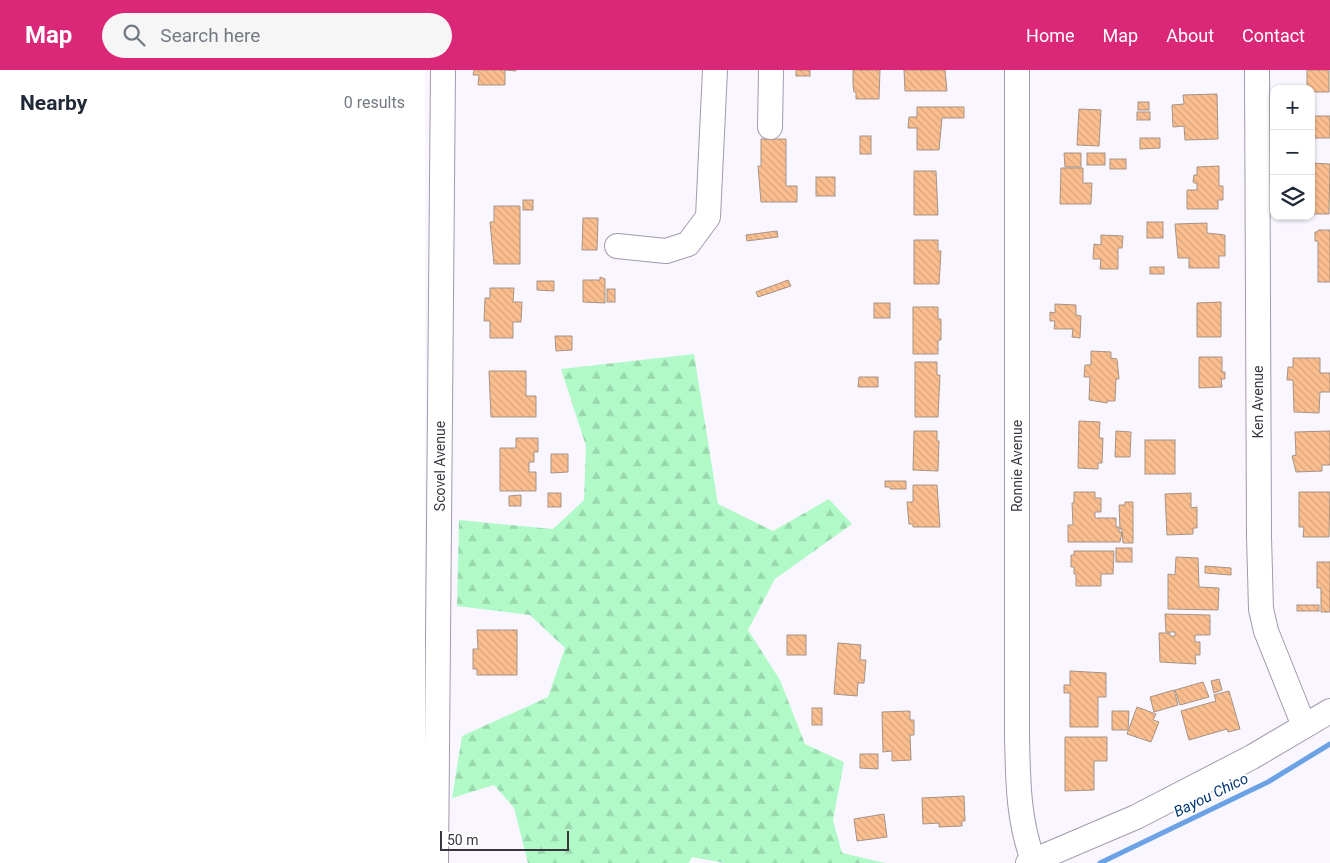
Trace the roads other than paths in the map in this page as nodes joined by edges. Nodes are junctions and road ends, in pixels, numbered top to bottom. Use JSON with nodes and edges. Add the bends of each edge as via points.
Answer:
{"nodes":[{"id":1,"x":443,"y":70,"type":"edge"},
{"id":2,"x":715,"y":70,"type":"edge"},
{"id":3,"x":771,"y":70,"type":"edge"},
{"id":4,"x":1017,"y":70,"type":"edge"},
{"id":5,"x":1257,"y":70,"type":"edge"},
{"id":6,"x":770,"y":127,"type":"dead end"},
{"id":7,"x":617,"y":246,"type":"dead end"},
{"id":8,"x":1330,"y":711,"type":"edge"},
{"id":9,"x":1304,"y":726,"type":"junction"},
{"id":10,"x":1030,"y":862,"type":"edge"},
{"id":11,"x":436,"y":863,"type":"edge"}],
"edges":[{"from":1,"to":11,"type":"street","name":"Scovel Avenue"},
{"from":2,"to":7,"type":"street","via":[[707,217],[688,244],[666,251]]},
{"from":3,"to":6,"type":"street"},
{"from":4,"to":10,"type":"street","name":"Ronnie Avenue","via":[[1017,737],[1019,800]]},
{"from":5,"to":9,"type":"street","name":"Ken Avenue","via":[[1261,609],[1266,631]]},
{"from":8,"to":9,"type":"street"},
{"from":9,"to":10,"type":"street","via":[[1253,757],[1136,817]]}]}
